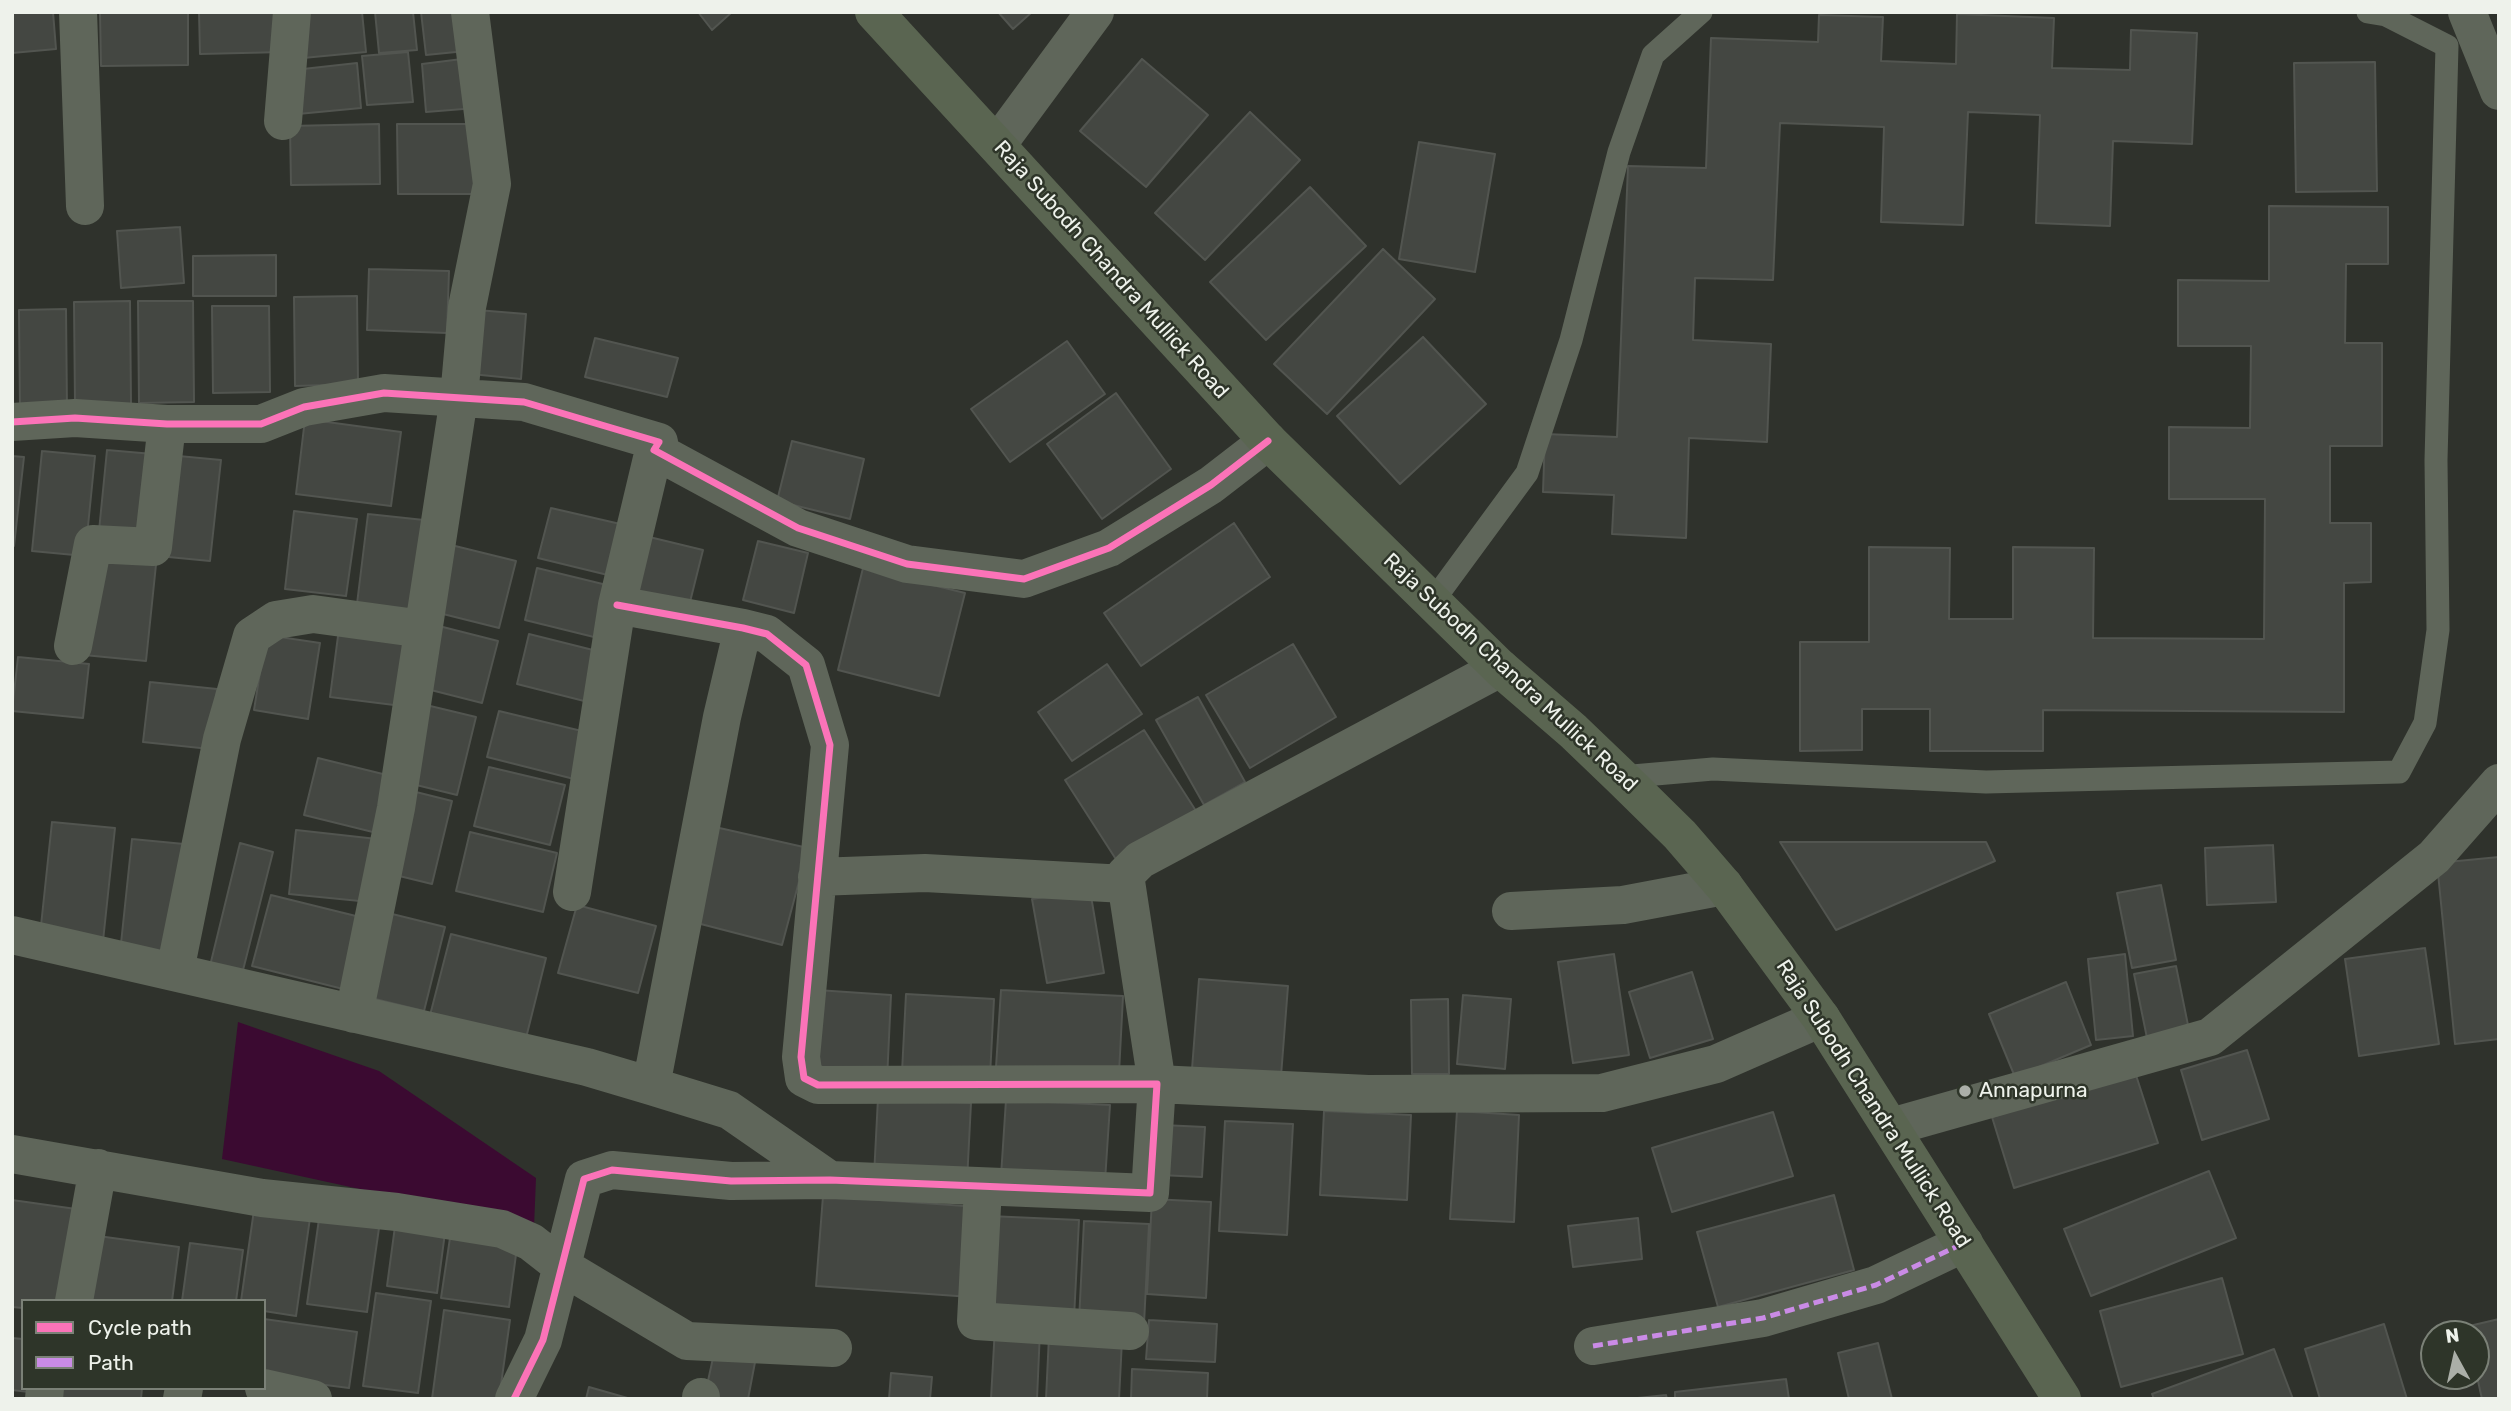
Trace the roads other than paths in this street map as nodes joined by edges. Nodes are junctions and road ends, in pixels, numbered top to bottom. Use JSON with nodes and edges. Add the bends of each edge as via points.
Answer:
{"nodes":[{"id":1,"x":78,"y":12,"type":"edge"},
{"id":2,"x":292,"y":12,"type":"edge"},
{"id":3,"x":470,"y":12,"type":"edge"},
{"id":4,"x":874,"y":12,"type":"edge"},
{"id":5,"x":1095,"y":12,"type":"edge"},
{"id":6,"x":1701,"y":12,"type":"edge"},
{"id":7,"x":2368,"y":12,"type":"edge"},
{"id":8,"x":2467,"y":12,"type":"edge"},
{"id":9,"x":2499,"y":92,"type":"edge"},
{"id":10,"x":283,"y":121,"type":"dead end"},
{"id":11,"x":997,"y":145,"type":"junction"},
{"id":12,"x":85,"y":206,"type":"dead end"},
{"id":13,"x":459,"y":398,"type":"junction"},
{"id":14,"x":12,"y":422,"type":"edge"},
{"id":15,"x":167,"y":424,"type":"junction"},
{"id":16,"x":1268,"y":441,"type":"junction"},
{"id":17,"x":654,"y":450,"type":"junction"},
{"id":18,"x":1433,"y":601,"type":"junction"},
{"id":19,"x":617,"y":605,"type":"junction"},
{"id":20,"x":743,"y":628,"type":"junction"},
{"id":21,"x":423,"y":629,"type":"junction"},
{"id":22,"x":74,"y":646,"type":"dead end"},
{"id":23,"x":1500,"y":668,"type":"junction"},
{"id":24,"x":1621,"y":777,"type":"junction"},
{"id":25,"x":2499,"y":783,"type":"edge"},
{"id":26,"x":817,"y":877,"type":"junction"},
{"id":27,"x":1125,"y":884,"type":"junction"},
{"id":28,"x":1724,"y":886,"type":"junction"},
{"id":29,"x":572,"y":892,"type":"dead end"},
{"id":30,"x":1511,"y":911,"type":"dead end"},
{"id":31,"x":12,"y":935,"type":"edge"},
{"id":32,"x":175,"y":971,"type":"junction"},
{"id":33,"x":354,"y":1014,"type":"junction"},
{"id":34,"x":1821,"y":1018,"type":"junction"},
{"id":35,"x":1157,"y":1084,"type":"junction"},
{"id":36,"x":651,"y":1086,"type":"junction"},
{"id":37,"x":1891,"y":1126,"type":"junction"},
{"id":38,"x":12,"y":1154,"type":"edge"},
{"id":39,"x":98,"y":1168,"type":"junction"},
{"id":40,"x":830,"y":1180,"type":"junction"},
{"id":41,"x":983,"y":1187,"type":"junction"},
{"id":42,"x":1964,"y":1243,"type":"junction"},
{"id":43,"x":563,"y":1267,"type":"junction"},
{"id":44,"x":74,"y":1299,"type":"edge"},
{"id":45,"x":1130,"y":1331,"type":"dead end"},
{"id":46,"x":1593,"y":1346,"type":"dead end"},
{"id":47,"x":833,"y":1348,"type":"dead end"},
{"id":48,"x":266,"y":1388,"type":"edge"},
{"id":49,"x":313,"y":1399,"type":"edge"},
{"id":50,"x":514,"y":1399,"type":"edge"},
{"id":51,"x":2062,"y":1399,"type":"edge"}],
"edges":[{"from":1,"to":12,"type":"street"},
{"from":2,"to":10,"type":"street"},
{"from":3,"to":13,"type":"street","via":[[492,184],[467,307]]},
{"from":4,"to":11,"type":"main road","name":"Raja Subodh Chandra Mullick Road"},
{"from":5,"to":11,"type":"street"},
{"from":6,"to":18,"type":"lane","via":[[1653,55],[1619,152],[1571,340],[1527,473]]},
{"from":7,"to":24,"type":"lane","via":[[2386,15],[2447,46],[2436,460],[2438,630],[2425,723],[2399,772],[1986,782],[1713,769]]},
{"from":8,"to":9,"type":"street"},
{"from":11,"to":16,"type":"main road","name":"Raja Subodh Chandra Mullick Road"},
{"from":13,"to":15,"type":"street","via":[[384,393],[304,407],[261,424]]},
{"from":13,"to":17,"type":"street","via":[[524,402],[659,442]]},
{"from":13,"to":21,"type":"street"},
{"from":14,"to":15,"type":"street","via":[[75,418]]},
{"from":15,"to":22,"type":"street","via":[[153,547],[93,544]]},
{"from":16,"to":17,"type":"street","via":[[1211,485],[1109,548],[1024,579],[906,564],[798,528]]},
{"from":16,"to":18,"type":"main road","name":"Raja Subodh Chandra Mullick Road"},
{"from":17,"to":19,"type":"street"},
{"from":18,"to":23,"type":"main road","name":"Raja Subodh Chandra Mullick Road"},
{"from":19,"to":20,"type":"street"},
{"from":19,"to":29,"type":"street"},
{"from":20,"to":26,"type":"street","via":[[767,634],[806,665],[830,745]]},
{"from":20,"to":36,"type":"street"},
{"from":21,"to":32,"type":"street","via":[[313,614],[276,620],[251,636],[222,739]]},
{"from":21,"to":33,"type":"street","via":[[396,808]]},
{"from":23,"to":24,"type":"main road","name":"Raja Subodh Chandra Mullick Road"},
{"from":23,"to":27,"type":"street","via":[[1140,860],[1125,875]]},
{"from":24,"to":28,"type":"main road","name":"Raja Subodh Chandra Mullick Road"},
{"from":25,"to":37,"type":"street","via":[[2434,857],[2210,1037]]},
{"from":26,"to":27,"type":"street","via":[[925,873]]},
{"from":26,"to":35,"type":"street","via":[[801,1058],[804,1078],[818,1085]]},
{"from":27,"to":35,"type":"street"},
{"from":28,"to":30,"type":"street","via":[[1623,905]]},
{"from":28,"to":34,"type":"main road","name":"Raja Subodh Chandra Mullick Road"},
{"from":31,"to":32,"type":"street"},
{"from":32,"to":33,"type":"street"},
{"from":33,"to":36,"type":"street"},
{"from":34,"to":35,"type":"street","via":[[1716,1064],[1602,1093],[1368,1094]]},
{"from":34,"to":37,"type":"main road","name":"Raja Subodh Chandra Mullick Road"},
{"from":35,"to":41,"type":"street","via":[[1150,1193]]},
{"from":36,"to":40,"type":"street","via":[[729,1110]]},
{"from":37,"to":42,"type":"main road","name":"Raja Subodh Chandra Mullick Road"},
{"from":38,"to":39,"type":"street"},
{"from":39,"to":43,"type":"street","via":[[262,1198],[502,1229],[531,1242]]},
{"from":39,"to":44,"type":"street"},
{"from":40,"to":41,"type":"street"},
{"from":40,"to":43,"type":"street","via":[[731,1181],[602,1172],[584,1179]]},
{"from":41,"to":45,"type":"street","via":[[976,1321]]},
{"from":42,"to":46,"type":"street","via":[[1876,1285],[1763,1318]]},
{"from":42,"to":51,"type":"main road","name":"Raja Subodh Chandra Mullick Road"},
{"from":43,"to":47,"type":"street","via":[[687,1341]]},
{"from":43,"to":50,"type":"street","via":[[543,1340]]},
{"from":48,"to":49,"type":"street"}]}
